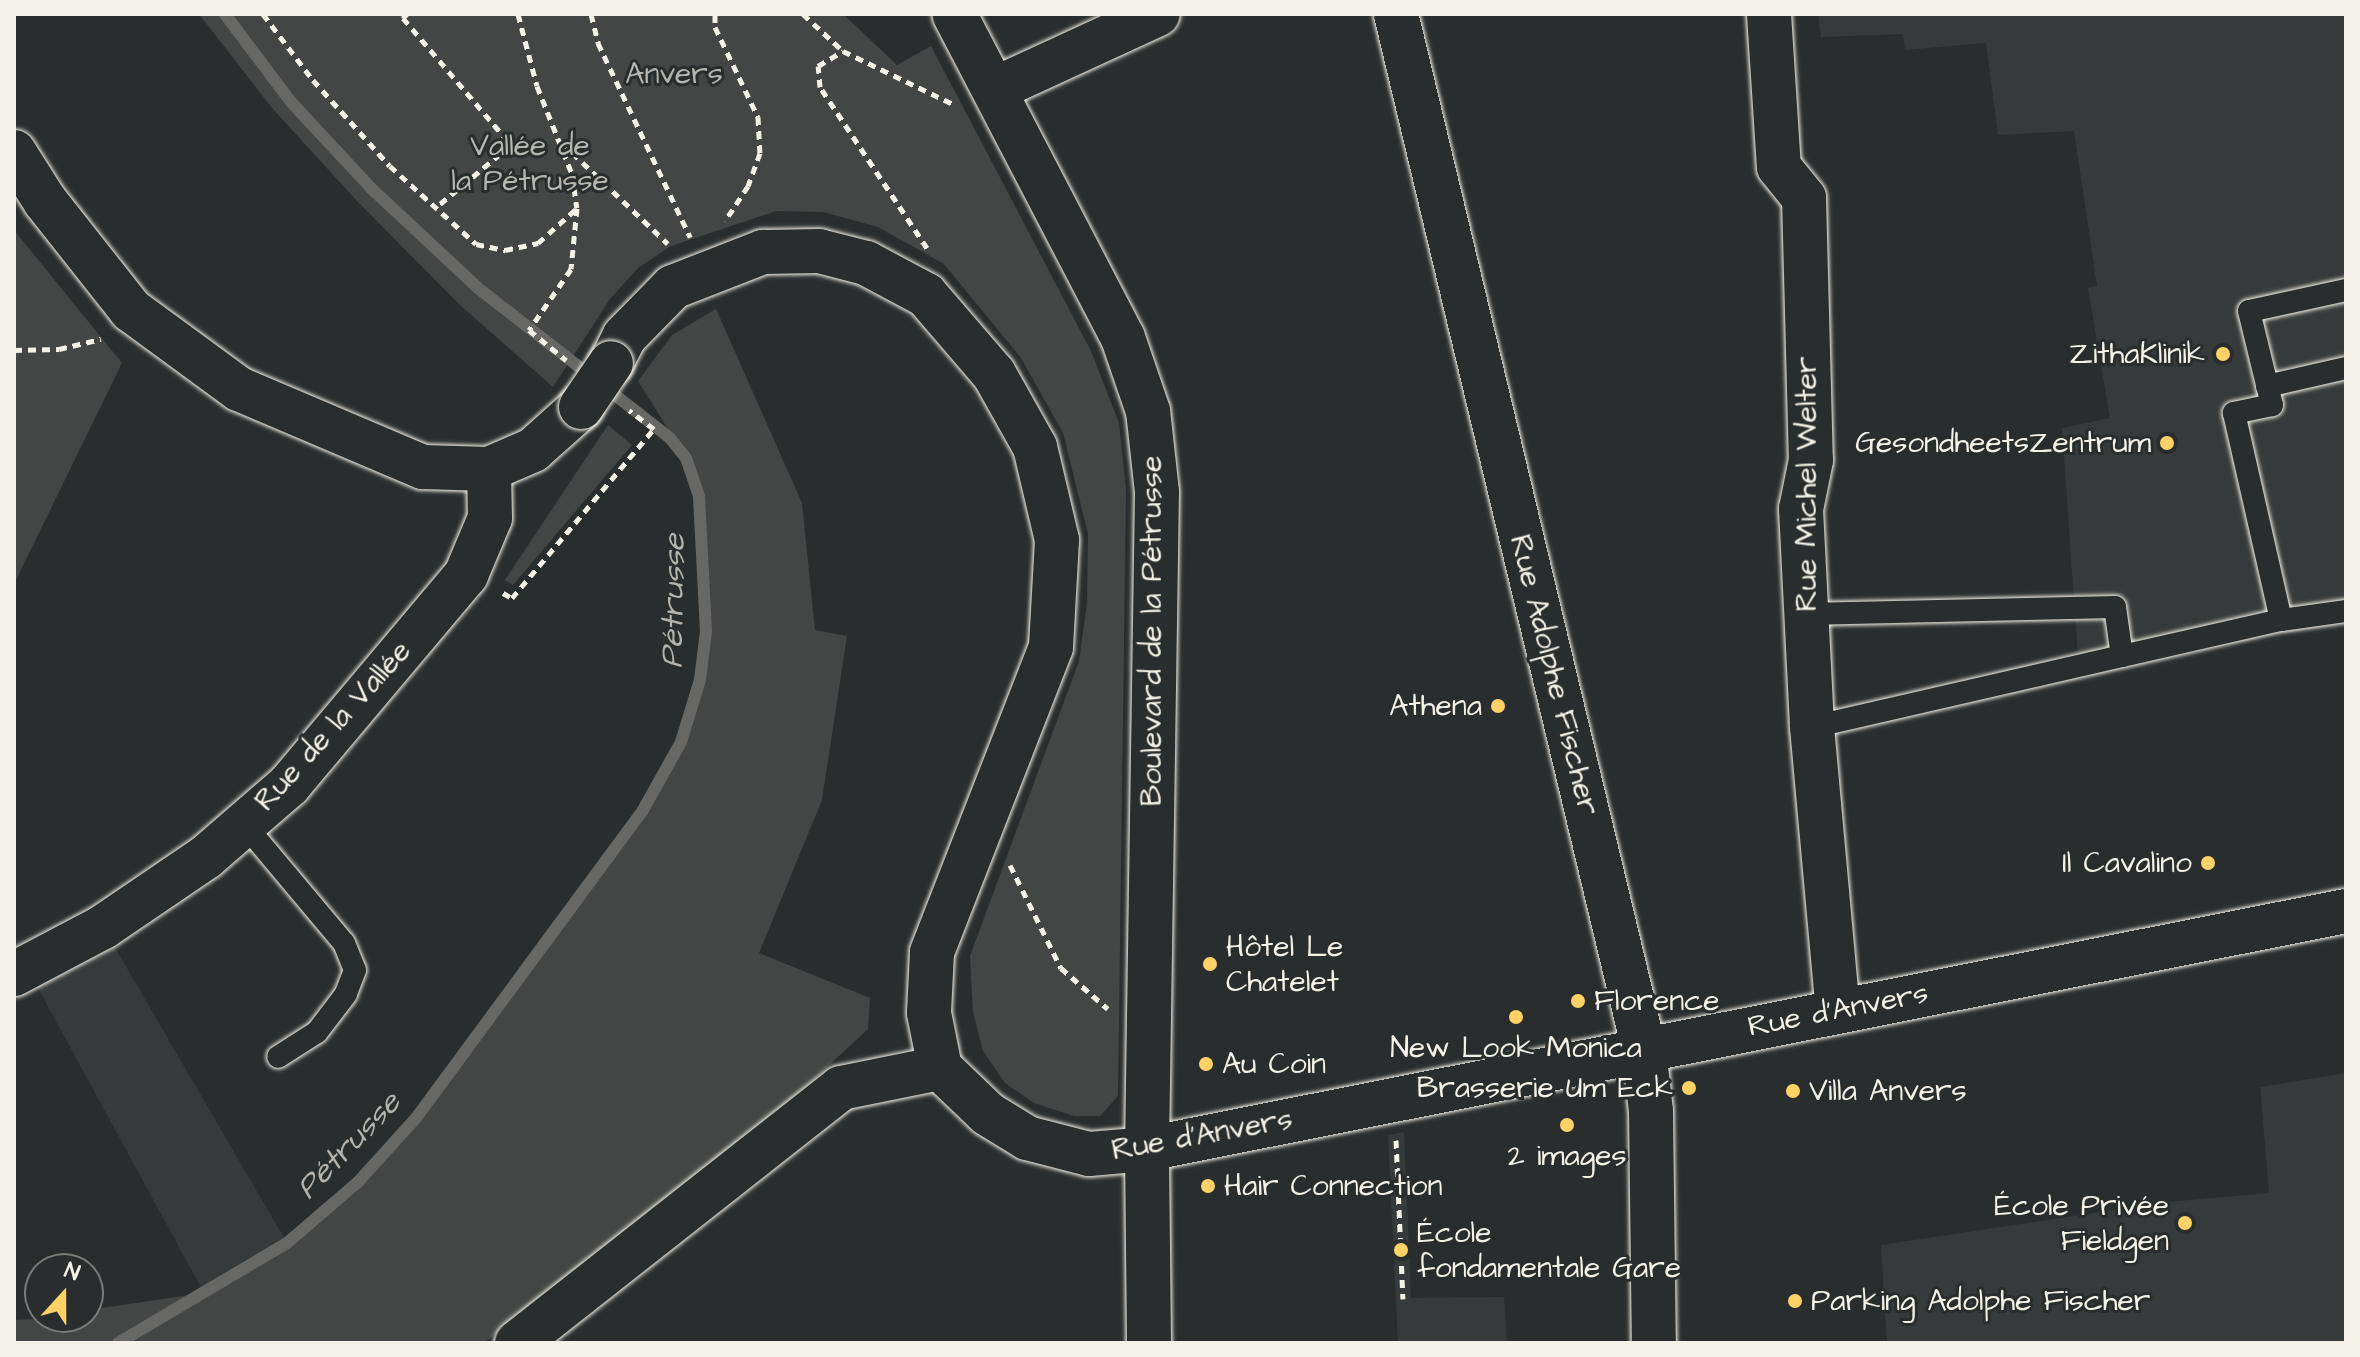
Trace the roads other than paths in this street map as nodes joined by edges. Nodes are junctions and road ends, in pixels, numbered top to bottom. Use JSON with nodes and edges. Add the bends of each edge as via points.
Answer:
{"nodes":[{"id":1,"x":954,"y":14,"type":"edge"},
{"id":2,"x":1158,"y":14,"type":"edge"},
{"id":3,"x":1396,"y":14,"type":"edge"},
{"id":4,"x":1769,"y":14,"type":"edge"},
{"id":5,"x":995,"y":89,"type":"junction"},
{"id":6,"x":14,"y":152,"type":"edge"},
{"id":7,"x":2346,"y":290,"type":"edge"},
{"id":8,"x":2346,"y":368,"type":"edge"},
{"id":9,"x":2267,"y":386,"type":"junction"},
{"id":10,"x":489,"y":469,"type":"junction"},
{"id":11,"x":2346,"y":611,"type":"edge"},
{"id":12,"x":1806,"y":614,"type":"junction"},
{"id":13,"x":2281,"y":620,"type":"junction"},
{"id":14,"x":2122,"y":656,"type":"junction"},
{"id":15,"x":1812,"y":727,"type":"junction"},
{"id":16,"x":244,"y":824,"type":"junction"},
{"id":17,"x":2346,"y":911,"type":"edge"},
{"id":18,"x":14,"y":974,"type":"edge"},
{"id":19,"x":1838,"y":1010,"type":"junction"},
{"id":20,"x":1644,"y":1049,"type":"junction"},
{"id":21,"x":278,"y":1057,"type":"dead end"},
{"id":22,"x":940,"y":1068,"type":"junction"},
{"id":23,"x":1147,"y":1149,"type":"junction"},
{"id":24,"x":517,"y":1343,"type":"edge"},
{"id":25,"x":1149,"y":1343,"type":"edge"},
{"id":26,"x":1654,"y":1343,"type":"edge"}],
"edges":[{"from":1,"to":5,"type":"street","name":"Boulevard de la Pétrusse"},
{"from":2,"to":5,"type":"street"},
{"from":3,"to":20,"type":"street","name":"Rue Adolphe Fischer"},
{"from":4,"to":12,"type":"street","name":"Rue Michel Welter","via":[[1779,167],[1804,198],[1811,460],[1801,509]]},
{"from":5,"to":23,"type":"street","name":"Boulevard de la Pétrusse","via":[[1123,338],[1148,411],[1157,492]]},
{"from":6,"to":10,"type":"street","via":[[45,201],[131,310],[239,389],[423,467]]},
{"from":7,"to":9,"type":"lane","via":[[2249,311]]},
{"from":8,"to":9,"type":"lane"},
{"from":9,"to":13,"type":"lane","via":[[2272,405],[2234,413]]},
{"from":10,"to":16,"type":"street","name":"Rue de la Vallée","via":[[490,518],[466,575],[289,785]]},
{"from":10,"to":22,"type":"street","bridge":true,"via":[[533,450],[602,406],[590,363],[673,287],[688,258],[819,251],[866,263],[926,295],[994,374],[1035,447],[1057,540],[1051,647],[932,953],[929,1013]]},
{"from":11,"to":13,"type":"lane"},
{"from":12,"to":14,"type":"lane","via":[[2115,607]]},
{"from":12,"to":15,"type":"street","name":"Rue Michel Welter"},
{"from":13,"to":14,"type":"lane"},
{"from":14,"to":15,"type":"lane"},
{"from":15,"to":19,"type":"street","name":"Rue Michel Welter"},
{"from":16,"to":18,"type":"street","name":"Rue de la Vallée","via":[[103,927]]},
{"from":16,"to":21,"type":"lane","via":[[344,943],[355,970],[346,994],[317,1032]]},
{"from":17,"to":19,"type":"street","name":"Rue d'Anvers"},
{"from":19,"to":20,"type":"street","name":"Rue d'Anvers"},
{"from":20,"to":23,"type":"street","name":"Rue d'Anvers"},
{"from":20,"to":26,"type":"street","name":"Rue Adolphe Fischer","via":[[1651,1111]]},
{"from":22,"to":23,"type":"street","name":"Rue d'Anvers","via":[[988,1114],[1027,1138],[1089,1154]]},
{"from":22,"to":24,"type":"street","via":[[841,1088]]},
{"from":23,"to":25,"type":"street","name":"Boulevard de la Pétrusse"}]}
